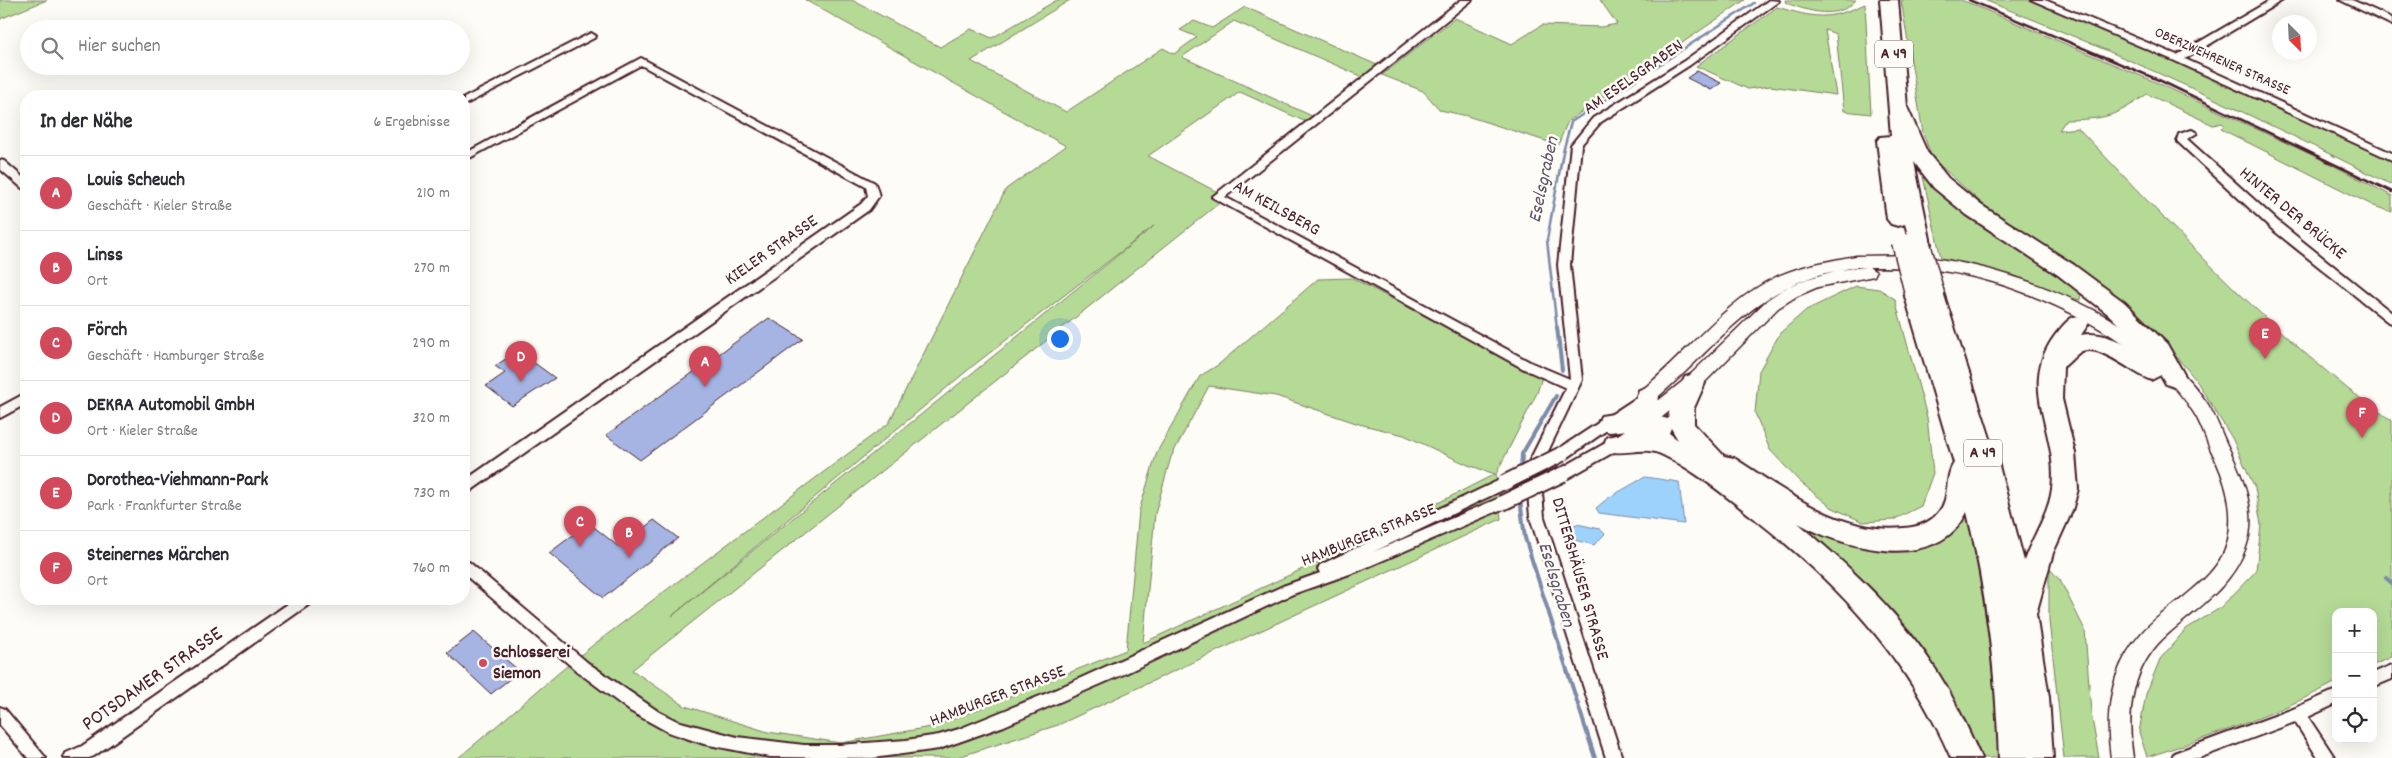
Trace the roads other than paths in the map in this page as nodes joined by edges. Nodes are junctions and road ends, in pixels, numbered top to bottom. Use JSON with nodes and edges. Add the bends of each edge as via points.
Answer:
{"nodes":[{"id":1,"x":1468,"y":0,"type":"edge"},
{"id":2,"x":1874,"y":0,"type":"edge"},
{"id":3,"x":1889,"y":0,"type":"edge"},
{"id":4,"x":2037,"y":0,"type":"edge"},
{"id":5,"x":2278,"y":0,"type":"edge"},
{"id":6,"x":2345,"y":0,"type":"edge"},
{"id":7,"x":1766,"y":3,"type":"edge"},
{"id":8,"x":2392,"y":22,"type":"edge"},
{"id":9,"x":591,"y":36,"type":"dead end"},
{"id":10,"x":2178,"y":59,"type":"junction"},
{"id":11,"x":470,"y":99,"type":"edge"},
{"id":12,"x":1899,"y":109,"type":"junction"},
{"id":13,"x":2192,"y":133,"type":"dead end"},
{"id":14,"x":470,"y":155,"type":"edge"},
{"id":15,"x":2392,"y":158,"type":"edge"},
{"id":16,"x":0,"y":163,"type":"edge"},
{"id":17,"x":20,"y":181,"type":"edge"},
{"id":18,"x":1911,"y":243,"type":"junction"},
{"id":19,"x":2095,"y":291,"type":"junction"},
{"id":20,"x":1924,"y":294,"type":"junction"},
{"id":21,"x":2083,"y":319,"type":"junction"},
{"id":22,"x":2392,"y":319,"type":"edge"},
{"id":23,"x":2051,"y":365,"type":"junction"},
{"id":24,"x":2151,"y":370,"type":"junction"},
{"id":25,"x":2174,"y":378,"type":"junction"},
{"id":26,"x":1693,"y":383,"type":"junction"},
{"id":27,"x":1573,"y":386,"type":"junction"},
{"id":28,"x":1647,"y":396,"type":"junction"},
{"id":29,"x":20,"y":401,"type":"edge"},
{"id":30,"x":0,"y":413,"type":"edge"},
{"id":31,"x":1645,"y":421,"type":"junction"},
{"id":32,"x":1613,"y":434,"type":"junction"},
{"id":33,"x":2214,"y":437,"type":"junction"},
{"id":34,"x":1668,"y":445,"type":"junction"},
{"id":35,"x":1962,"y":453,"type":"junction"},
{"id":36,"x":1712,"y":457,"type":"junction"},
{"id":37,"x":470,"y":484,"type":"edge"},
{"id":38,"x":470,"y":571,"type":"edge"},
{"id":39,"x":1292,"y":588,"type":"junction"},
{"id":40,"x":297,"y":605,"type":"edge"},
{"id":41,"x":2023,"y":614,"type":"junction"},
{"id":42,"x":2392,"y":672,"type":"edge"},
{"id":43,"x":2377,"y":678,"type":"edge"},
{"id":44,"x":2334,"y":698,"type":"edge"},
{"id":45,"x":0,"y":714,"type":"edge"},
{"id":46,"x":2298,"y":714,"type":"junction"},
{"id":47,"x":38,"y":758,"type":"edge"},
{"id":48,"x":72,"y":758,"type":"edge"},
{"id":49,"x":1614,"y":758,"type":"edge"},
{"id":50,"x":1966,"y":758,"type":"edge"},
{"id":51,"x":2014,"y":758,"type":"edge"},
{"id":52,"x":2038,"y":758,"type":"edge"},
{"id":53,"x":2122,"y":758,"type":"edge"},
{"id":54,"x":2180,"y":758,"type":"edge"},
{"id":55,"x":2328,"y":758,"type":"edge"}],
"edges":[{"from":1,"to":27,"type":"street","name":"AM KEILSBERG","via":[[1217,198],[1528,366]]},
{"from":2,"to":18,"type":"highway","number":"A 49","via":[[1891,182]]},
{"from":3,"to":12,"type":"highway","number":"A 49"},
{"from":4,"to":10,"type":"street","name":"OBERZWEHRENER STRASSE"},
{"from":5,"to":10,"type":"street"},
{"from":6,"to":8,"type":"street"},
{"from":7,"to":27,"type":"street","name":"AM ESELSGRABEN","via":[[1686,63],[1597,120],[1576,145],[1564,265],[1576,373]]},
{"from":9,"to":11,"type":"street"},
{"from":10,"to":15,"type":"street","name":"OBERZWEHRENER STRASSE"},
{"from":12,"to":18,"type":"highway","number":"A 49","via":[[1913,216]]},
{"from":12,"to":19,"type":"highway","via":[[1918,153],[1946,188]]},
{"from":13,"to":22,"type":"street","name":"HINTER DER BRÜCKE","via":[[2183,136],[2182,140],[2238,193]]},
{"from":14,"to":37,"type":"street","name":"KIELER STRASSE","via":[[641,61],[870,185],[874,196],[865,207]]},
{"from":16,"to":17,"type":"street"},
{"from":18,"to":20,"type":"highway","number":"A 49","bridge":true},
{"from":19,"to":21,"type":"highway","via":[[2099,303]]},
{"from":19,"to":25,"type":"highway","via":[[2152,341]]},
{"from":20,"to":35,"type":"highway","number":"A 49"},
{"from":20,"to":41,"type":"highway","number":"A 49","via":[[1993,484]]},
{"from":21,"to":23,"type":"highway","via":[[2059,346]]},
{"from":21,"to":24,"type":"main road"},
{"from":21,"to":25,"type":"main road","via":[[2127,339]]},
{"from":21,"to":26,"type":"main road","via":[[1969,281],[1900,272],[1849,274],[1805,286],[1776,301],[1757,316]]},
{"from":21,"to":28,"type":"main road","via":[[2019,284],[1955,267],[1886,260],[1825,266],[1781,280],[1757,294]]},
{"from":23,"to":24,"type":"highway","via":[[2072,346],[2090,343],[2110,348]]},
{"from":23,"to":41,"type":"highway","via":[[2050,397],[2065,464],[2065,489],[2059,512],[2040,554]]},
{"from":24,"to":33,"type":"main road"},
{"from":25,"to":33,"type":"main road","via":[[2198,405]]},
{"from":26,"to":31,"type":"main road"},
{"from":26,"to":36,"type":"highway","via":[[1680,407],[1680,419],[1687,433]]},
{"from":27,"to":49,"type":"street","name":"DITTERSHÄUSER STRASSE","via":[[1533,468],[1537,510]]},
{"from":28,"to":31,"type":"highway"},
{"from":28,"to":32,"type":"street"},
{"from":29,"to":30,"type":"street"},
{"from":31,"to":32,"type":"highway"},
{"from":31,"to":34,"type":"highway"},
{"from":31,"to":36,"type":"highway","via":[[1663,427]]},
{"from":32,"to":34,"type":"highway"},
{"from":32,"to":39,"type":"street","bridge":true,"via":[[1562,454],[1393,535]]},
{"from":32,"to":39,"type":"street","name":"HAMBURGER STRASSE","bridge":true,"via":[[1562,474],[1502,503],[1330,576]]},
{"from":33,"to":53,"type":"main road","via":[[2237,494],[2240,518],[2237,541],[2220,576],[2159,628],[2137,654],[2121,700],[2119,733]]},
{"from":34,"to":50,"type":"highway","via":[[1773,518],[1863,599],[1916,664],[1943,707]]},
{"from":35,"to":36,"type":"highway","via":[[1960,495],[1950,518],[1929,533],[1889,540],[1852,535],[1826,525]]},
{"from":35,"to":51,"type":"highway","number":"A 49","via":[[1988,546],[2000,604],[2012,699]]},
{"from":38,"to":39,"type":"street","name":"HAMBURGER STRASSE","via":[[568,656],[640,710],[712,742],[800,758],[902,750],[963,734],[1024,712]]},
{"from":40,"to":48,"type":"street","name":"POTSDAMER STRASSE","via":[[88,751]]},
{"from":41,"to":52,"type":"highway","number":"A 49","via":[[2035,701]]},
{"from":42,"to":43,"type":"street"},
{"from":44,"to":46,"type":"street"},
{"from":45,"to":47,"type":"street"},
{"from":46,"to":54,"type":"street"},
{"from":46,"to":55,"type":"street"}]}
